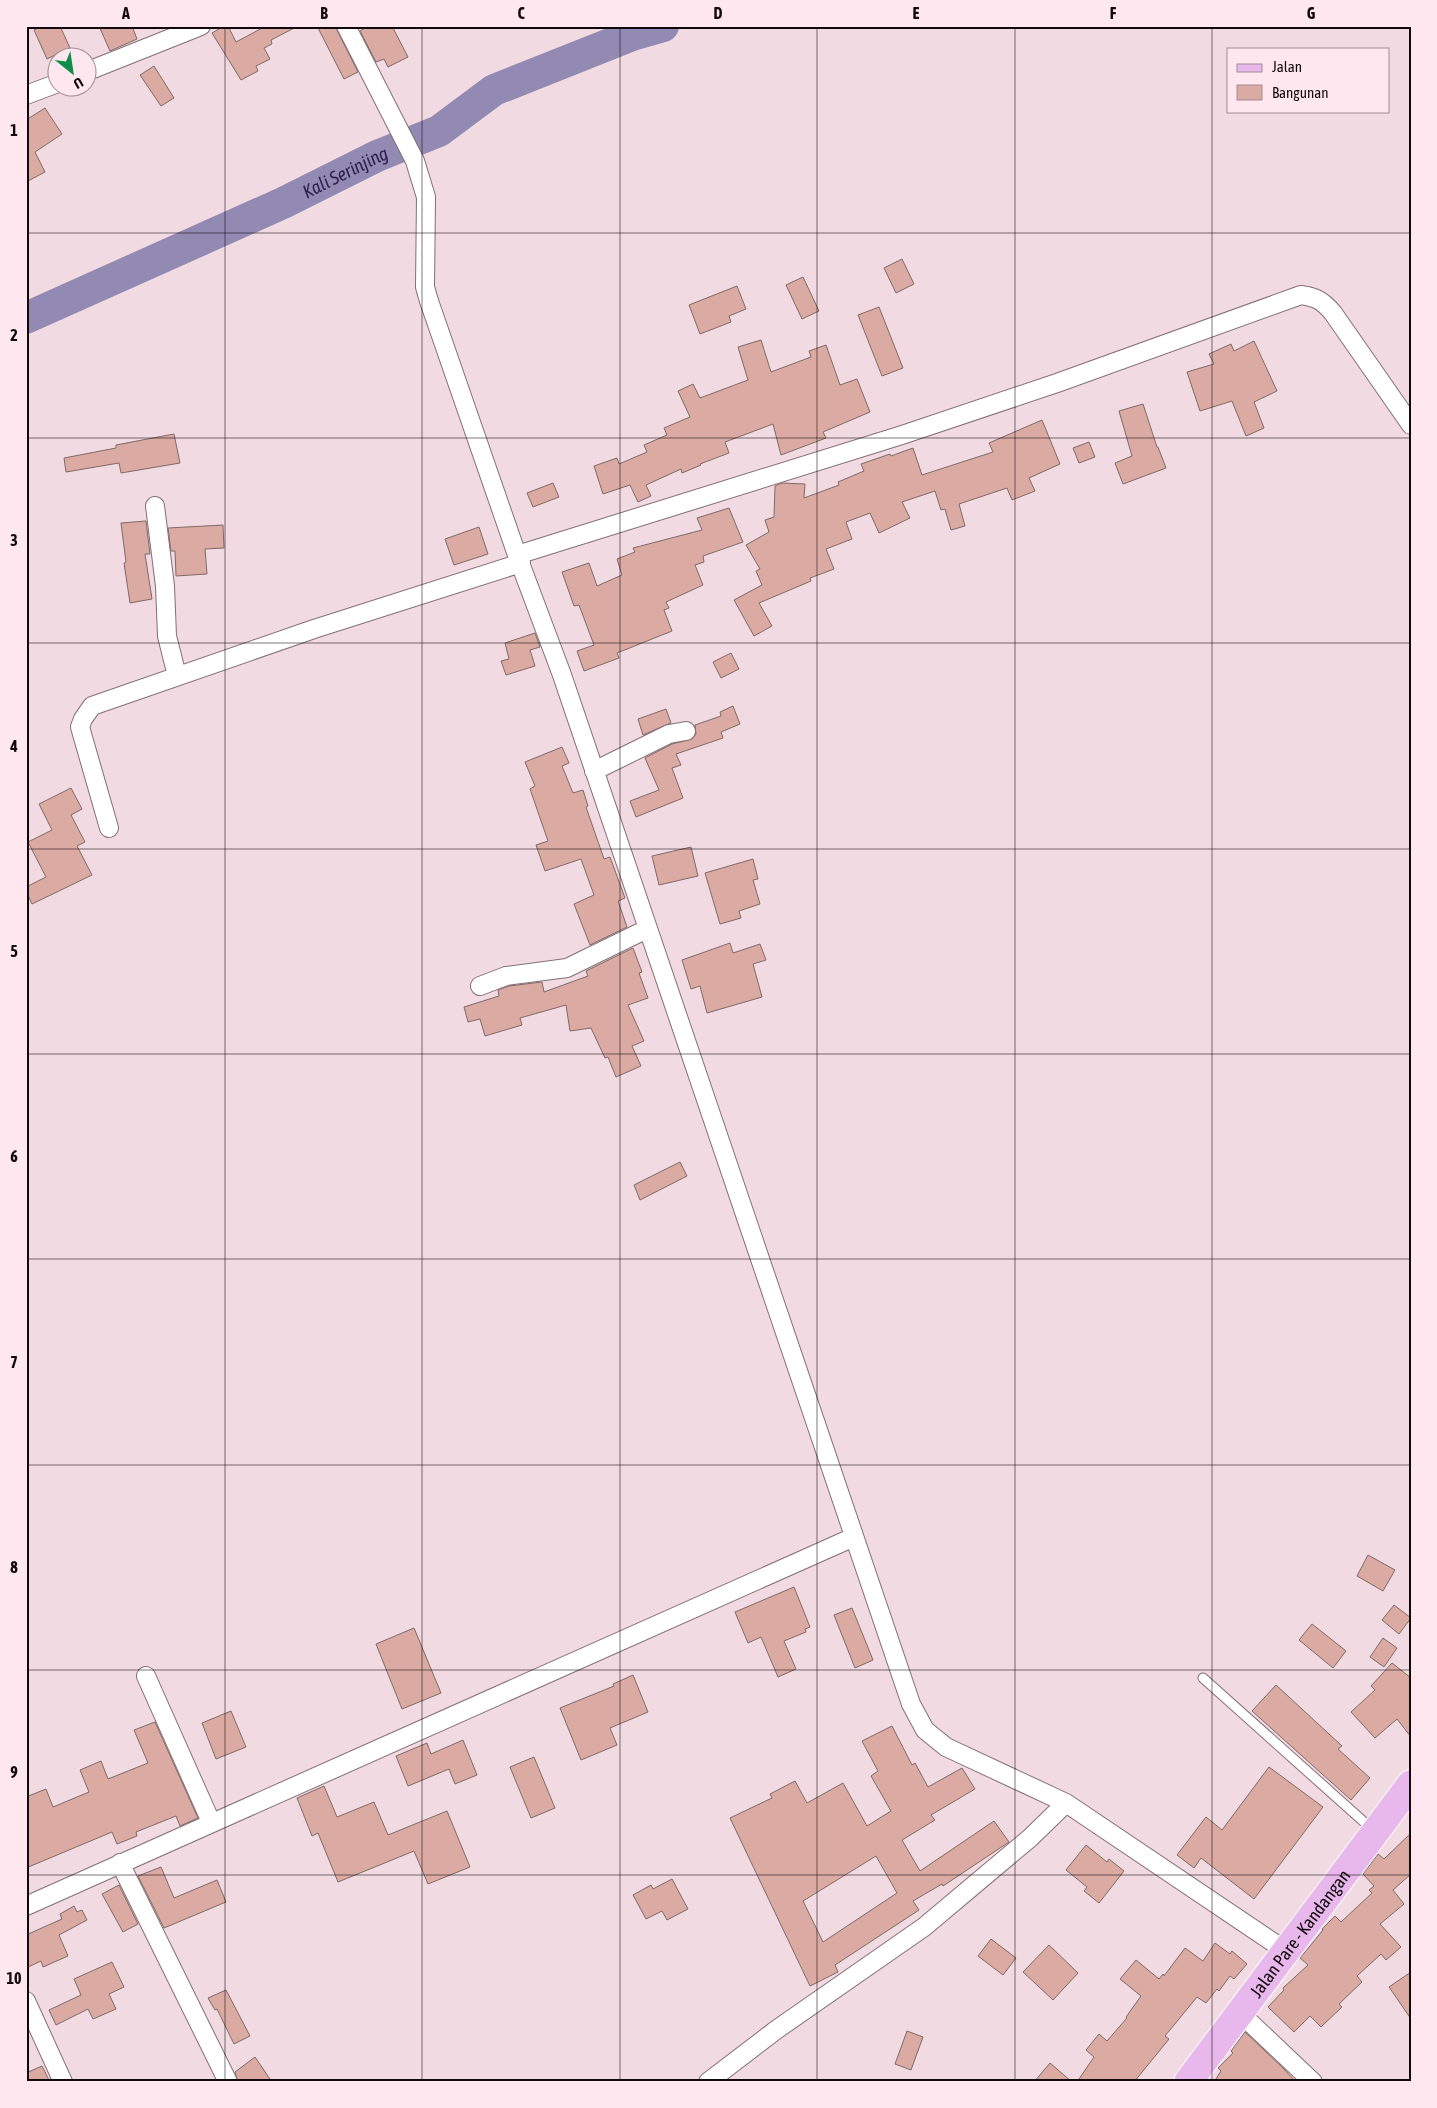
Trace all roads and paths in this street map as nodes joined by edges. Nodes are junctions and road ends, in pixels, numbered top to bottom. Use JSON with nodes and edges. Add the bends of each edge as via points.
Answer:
{"nodes":[{"id":1,"x":201,"y":26,"type":"edge"},
{"id":2,"x":346,"y":26,"type":"edge"},
{"id":3,"x":98,"y":67,"type":"edge"},
{"id":4,"x":48,"y":87,"type":"edge"},
{"id":5,"x":26,"y":95,"type":"edge"},
{"id":6,"x":1411,"y":426,"type":"edge"},
{"id":7,"x":155,"y":506,"type":"dead end"},
{"id":8,"x":519,"y":559,"type":"junction"},
{"id":9,"x":178,"y":676,"type":"junction"},
{"id":10,"x":686,"y":731,"type":"dead end"},
{"id":11,"x":594,"y":771,"type":"junction"},
{"id":12,"x":109,"y":828,"type":"dead end"},
{"id":13,"x":647,"y":930,"type":"junction"},
{"id":14,"x":480,"y":986,"type":"dead end"},
{"id":15,"x":854,"y":1537,"type":"junction"},
{"id":16,"x":146,"y":1676,"type":"dead end"},
{"id":17,"x":1204,"y":1678,"type":"dead end"},
{"id":18,"x":1407,"y":1799,"type":"edge"},
{"id":19,"x":1066,"y":1803,"type":"junction"},
{"id":20,"x":211,"y":1822,"type":"junction"},
{"id":21,"x":1375,"y":1832,"type":"junction"},
{"id":22,"x":120,"y":1863,"type":"junction"},
{"id":23,"x":26,"y":1906,"type":"edge"},
{"id":24,"x":1286,"y":1950,"type":"junction"},
{"id":25,"x":26,"y":2001,"type":"edge"},
{"id":26,"x":1240,"y":2013,"type":"junction"},
{"id":27,"x":63,"y":2082,"type":"edge"},
{"id":28,"x":228,"y":2082,"type":"edge"},
{"id":29,"x":708,"y":2082,"type":"edge"},
{"id":30,"x":1188,"y":2082,"type":"edge"},
{"id":31,"x":1314,"y":2082,"type":"edge"}],
"edges":[{"from":1,"to":3,"type":"street"},
{"from":2,"to":8,"type":"street","via":[[415,162],[426,197],[425,286]]},
{"from":4,"to":5,"type":"street"},
{"from":6,"to":8,"type":"street","via":[[1333,313],[1314,296],[1301,295],[975,410]]},
{"from":7,"to":9,"type":"street","via":[[165,586],[167,636]]},
{"from":8,"to":9,"type":"street"},
{"from":8,"to":11,"type":"street"},
{"from":9,"to":12,"type":"street","via":[[99,702],[83,719],[80,727]]},
{"from":10,"to":11,"type":"street","via":[[669,734]]},
{"from":11,"to":13,"type":"street"},
{"from":13,"to":14,"type":"street","via":[[567,968],[506,976]]},
{"from":13,"to":15,"type":"street"},
{"from":15,"to":19,"type":"street","via":[[910,1704],[925,1730],[946,1747]]},
{"from":15,"to":20,"type":"street"},
{"from":16,"to":20,"type":"street"},
{"from":17,"to":21,"type":"lane"},
{"from":18,"to":21,"type":"main road","name":"Jalan Pare - Kandangan"},
{"from":19,"to":24,"type":"street"},
{"from":19,"to":29,"type":"street","via":[[1030,1838],[924,1927],[776,2030]]},
{"from":20,"to":22,"type":"street"},
{"from":21,"to":24,"type":"main road","name":"Jalan Pare - Kandangan"},
{"from":22,"to":23,"type":"street"},
{"from":22,"to":28,"type":"street"},
{"from":24,"to":26,"type":"main road","name":"Jalan Pare - Kandangan"},
{"from":25,"to":27,"type":"street"},
{"from":26,"to":30,"type":"main road","name":"Jalan Pare - Kandangan"},
{"from":26,"to":31,"type":"street"}]}
